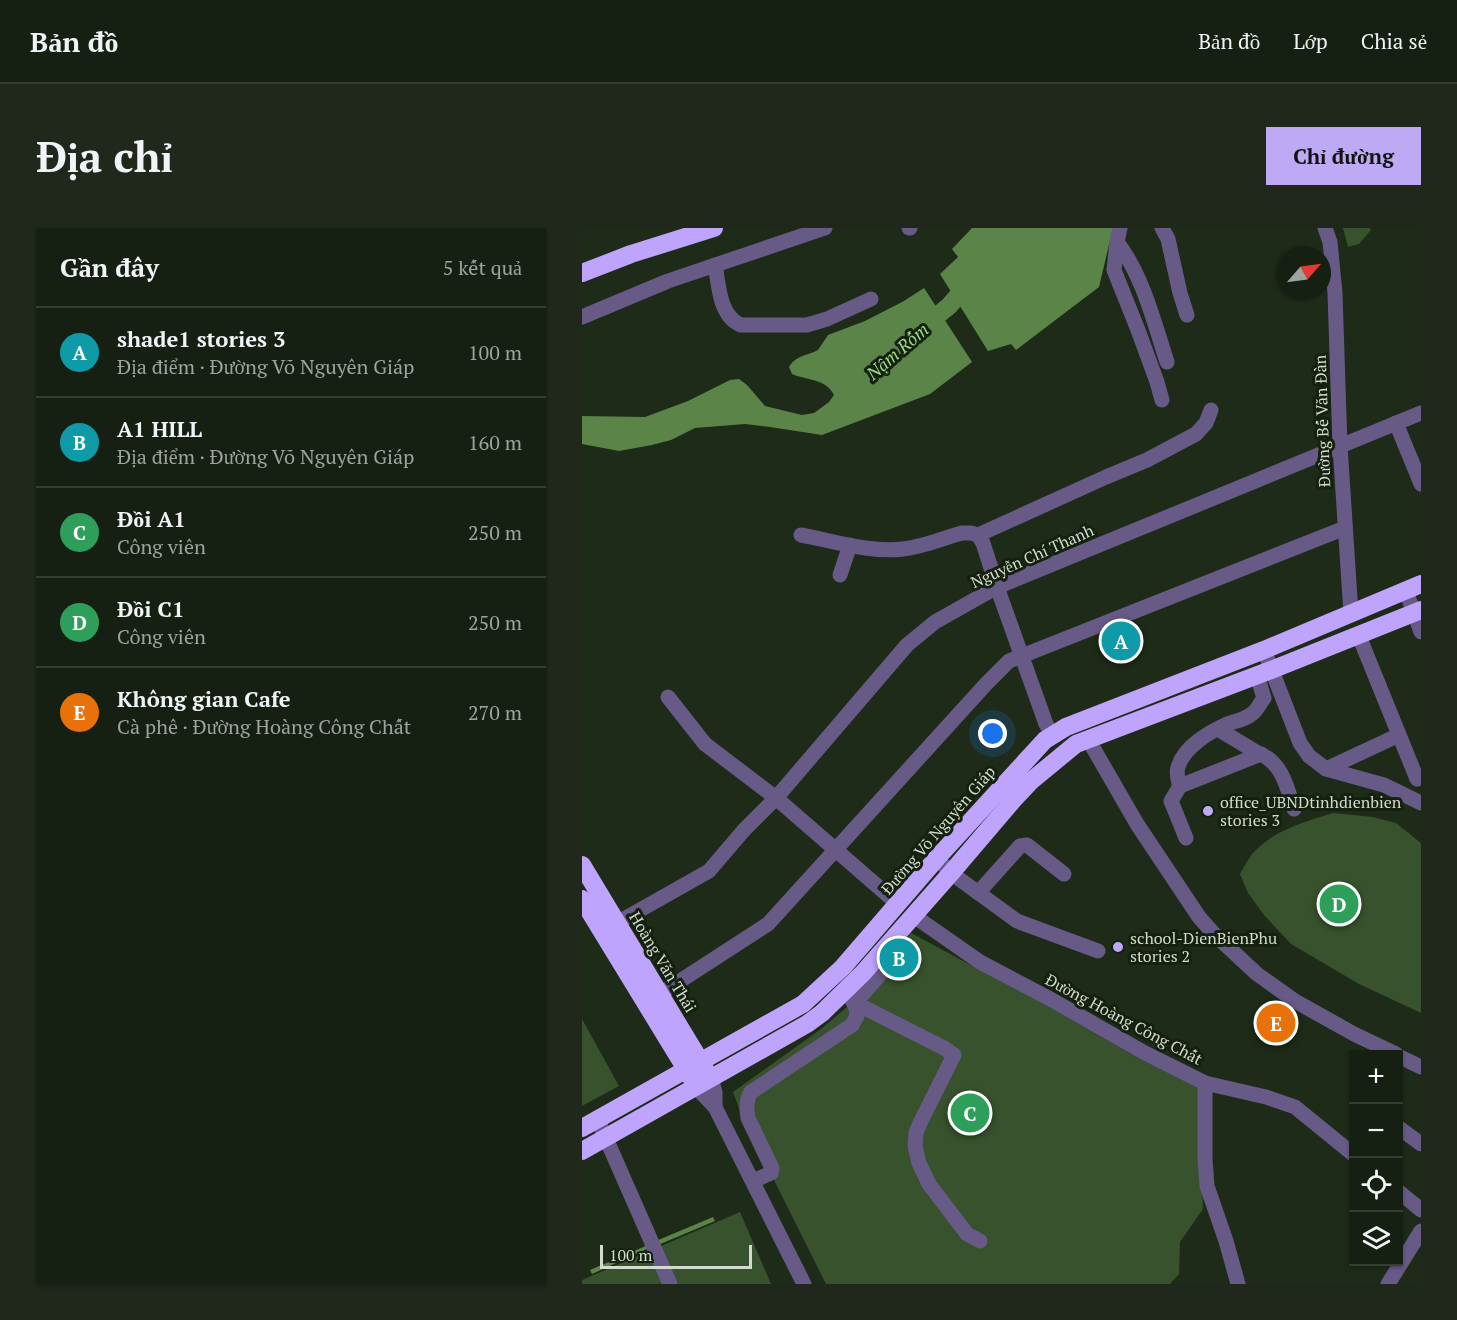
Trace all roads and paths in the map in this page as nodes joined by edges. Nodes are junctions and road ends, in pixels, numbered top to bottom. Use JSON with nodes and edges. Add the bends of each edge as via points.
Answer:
{"nodes":[{"id":1,"x":714,"y":228,"type":"edge"},
{"id":2,"x":825,"y":228,"type":"edge"},
{"id":3,"x":1162,"y":228,"type":"edge"},
{"id":4,"x":1325,"y":228,"type":"edge"},
{"id":5,"x":1119,"y":235,"type":"edge"},
{"id":6,"x":715,"y":265,"type":"junction"},
{"id":7,"x":582,"y":273,"type":"edge"},
{"id":8,"x":871,"y":299,"type":"dead end"},
{"id":9,"x":1187,"y":315,"type":"dead end"},
{"id":10,"x":582,"y":316,"type":"edge"},
{"id":11,"x":1167,"y":362,"type":"dead end"},
{"id":12,"x":1162,"y":400,"type":"dead end"},
{"id":13,"x":1211,"y":410,"type":"dead end"},
{"id":14,"x":1421,"y":413,"type":"edge"},
{"id":15,"x":1396,"y":423,"type":"junction"},
{"id":16,"x":1340,"y":446,"type":"junction"},
{"id":17,"x":1421,"y":484,"type":"edge"},
{"id":18,"x":1345,"y":528,"type":"junction"},
{"id":19,"x":801,"y":535,"type":"dead end"},
{"id":20,"x":978,"y":535,"type":"junction"},
{"id":21,"x":850,"y":545,"type":"junction"},
{"id":22,"x":840,"y":575,"type":"dead end"},
{"id":23,"x":997,"y":587,"type":"junction"},
{"id":24,"x":1413,"y":587,"type":"edge"},
{"id":25,"x":1418,"y":612,"type":"edge"},
{"id":26,"x":1351,"y":614,"type":"junction"},
{"id":27,"x":1421,"y":632,"type":"edge"},
{"id":28,"x":1359,"y":636,"type":"junction"},
{"id":29,"x":1264,"y":650,"type":"junction"},
{"id":30,"x":1022,"y":656,"type":"junction"},
{"id":31,"x":1264,"y":672,"type":"junction"},
{"id":32,"x":1182,"y":682,"type":"junction"},
{"id":33,"x":668,"y":697,"type":"dead end"},
{"id":34,"x":1189,"y":701,"type":"junction"},
{"id":35,"x":1218,"y":729,"type":"junction"},
{"id":36,"x":1053,"y":735,"type":"junction"},
{"id":37,"x":1400,"y":735,"type":"junction"},
{"id":38,"x":1088,"y":739,"type":"junction"},
{"id":39,"x":1261,"y":753,"type":"junction"},
{"id":40,"x":1326,"y":769,"type":"junction"},
{"id":41,"x":1419,"y":778,"type":"edge"},
{"id":42,"x":1180,"y":786,"type":"junction"},
{"id":43,"x":776,"y":798,"type":"junction"},
{"id":44,"x":1414,"y":800,"type":"edge"},
{"id":45,"x":1294,"y":809,"type":"dead end"},
{"id":46,"x":1186,"y":838,"type":"dead end"},
{"id":47,"x":836,"y":850,"type":"junction"},
{"id":48,"x":937,"y":858,"type":"junction"},
{"id":49,"x":582,"y":865,"type":"edge"},
{"id":50,"x":951,"y":873,"type":"junction"},
{"id":51,"x":1064,"y":874,"type":"dead end"},
{"id":52,"x":978,"y":893,"type":"junction"},
{"id":53,"x":582,"y":899,"type":"edge"},
{"id":54,"x":898,"y":904,"type":"junction"},
{"id":55,"x":914,"y":916,"type":"junction"},
{"id":56,"x":595,"y":919,"type":"junction"},
{"id":57,"x":617,"y":923,"type":"junction"},
{"id":58,"x":611,"y":946,"type":"junction"},
{"id":59,"x":886,"y":948,"type":"junction"},
{"id":60,"x":1098,"y":951,"type":"dead end"},
{"id":61,"x":660,"y":994,"type":"junction"},
{"id":62,"x":853,"y":1002,"type":"junction"},
{"id":63,"x":1387,"y":1050,"type":"edge"},
{"id":64,"x":1403,"y":1058,"type":"edge"},
{"id":65,"x":693,"y":1065,"type":"junction"},
{"id":66,"x":1421,"y":1067,"type":"edge"},
{"id":67,"x":704,"y":1083,"type":"junction"},
{"id":68,"x":1205,"y":1083,"type":"junction"},
{"id":69,"x":590,"y":1124,"type":"edge"},
{"id":70,"x":1403,"y":1131,"type":"edge"},
{"id":71,"x":606,"y":1138,"type":"junction"},
{"id":72,"x":1421,"y":1144,"type":"edge"},
{"id":73,"x":1349,"y":1148,"type":"edge"},
{"id":74,"x":582,"y":1151,"type":"edge"},
{"id":75,"x":753,"y":1181,"type":"junction"},
{"id":76,"x":1403,"y":1195,"type":"edge"},
{"id":77,"x":1421,"y":1210,"type":"edge"},
{"id":78,"x":1421,"y":1231,"type":"edge"},
{"id":79,"x":980,"y":1242,"type":"dead end"},
{"id":80,"x":670,"y":1284,"type":"edge"},
{"id":81,"x":804,"y":1284,"type":"edge"},
{"id":82,"x":1238,"y":1284,"type":"edge"},
{"id":83,"x":1388,"y":1284,"type":"edge"}],
"edges":[{"from":1,"to":7,"type":"highway"},
{"from":2,"to":6,"type":"street"},
{"from":3,"to":9,"type":"street"},
{"from":4,"to":16,"type":"street","name":"Đường Bế Văn Đàn","via":[[1335,293]]},
{"from":5,"to":11,"type":"street"},
{"from":5,"to":12,"type":"street","via":[[1114,270]]},
{"from":6,"to":8,"type":"street","via":[[723,305],[728,316],[741,325],[807,325]]},
{"from":6,"to":10,"type":"street"},
{"from":13,"to":20,"type":"street","via":[[1196,434]]},
{"from":14,"to":15,"type":"street","name":"Nguyễn Chí Thanh"},
{"from":15,"to":16,"type":"street","name":"Nguyễn Chí Thanh"},
{"from":15,"to":17,"type":"street"},
{"from":16,"to":18,"type":"street","name":"Đường Bế Văn Đàn"},
{"from":16,"to":23,"type":"street","name":"Nguyễn Chí Thanh"},
{"from":18,"to":26,"type":"street","name":"Đường Bế Văn Đàn"},
{"from":18,"to":30,"type":"street"},
{"from":19,"to":21,"type":"street"},
{"from":20,"to":21,"type":"street","via":[[962,533],[905,549]]},
{"from":20,"to":23,"type":"street"},
{"from":21,"to":22,"type":"street"},
{"from":23,"to":30,"type":"street"},
{"from":23,"to":43,"type":"street","name":"Nguyễn Chí Thanh","via":[[935,622],[907,645]]},
{"from":24,"to":25,"type":"street"},
{"from":24,"to":26,"type":"highway","name":"Đường Võ Nguyên Giáp"},
{"from":25,"to":27,"type":"street"},
{"from":25,"to":28,"type":"highway"},
{"from":26,"to":28,"type":"highway"},
{"from":26,"to":29,"type":"highway","name":"Đường Võ Nguyên Giáp"},
{"from":28,"to":31,"type":"highway"},
{"from":28,"to":37,"type":"street"},
{"from":29,"to":31,"type":"street"},
{"from":29,"to":32,"type":"highway","name":"Đường Võ Nguyên Giáp"},
{"from":30,"to":36,"type":"street"},
{"from":30,"to":47,"type":"street","via":[[1009,661],[986,684]]},
{"from":31,"to":34,"type":"highway"},
{"from":31,"to":35,"type":"street","via":[[1264,698],[1254,712]]},
{"from":31,"to":40,"type":"street","via":[[1300,743]]},
{"from":32,"to":34,"type":"highway"},
{"from":32,"to":36,"type":"highway","name":"Đường Võ Nguyên Giáp"},
{"from":33,"to":43,"type":"street","via":[[705,744]]},
{"from":34,"to":38,"type":"highway"},
{"from":35,"to":39,"type":"street"},
{"from":35,"to":42,"type":"street","via":[[1182,759],[1177,769]]},
{"from":36,"to":48,"type":"highway","name":"Đường Võ Nguyên Giáp"},
{"from":37,"to":40,"type":"street"},
{"from":37,"to":41,"type":"street"},
{"from":38,"to":50,"type":"highway","via":[[1076,744],[1032,781]]},
{"from":38,"to":63,"type":"street","via":[[1137,824],[1214,934],[1257,974],[1295,1001]]},
{"from":39,"to":42,"type":"street"},
{"from":39,"to":45,"type":"street","via":[[1282,772]]},
{"from":40,"to":44,"type":"street","via":[[1384,785]]},
{"from":41,"to":44,"type":"street"},
{"from":42,"to":46,"type":"street","via":[[1171,801]]},
{"from":43,"to":47,"type":"street"},
{"from":43,"to":57,"type":"street","name":"Nguyễn Chí Thanh","via":[[710,871]]},
{"from":47,"to":54,"type":"street"},
{"from":47,"to":61,"type":"street","via":[[768,924]]},
{"from":48,"to":50,"type":"street"},
{"from":48,"to":54,"type":"highway","name":"Đường Võ Nguyên Giáp"},
{"from":49,"to":57,"type":"highway","name":"Hoàng Văn Thái"},
{"from":50,"to":52,"type":"street"},
{"from":50,"to":55,"type":"highway"},
{"from":51,"to":52,"type":"street","via":[[1023,845]]},
{"from":52,"to":60,"type":"street","via":[[1017,921]]},
{"from":53,"to":56,"type":"highway","name":"Hoàng Văn Thái"},
{"from":54,"to":55,"type":"highway"},
{"from":54,"to":65,"type":"highway","name":"Đường Võ Nguyên Giáp","via":[[843,967],[803,1004]]},
{"from":55,"to":59,"type":"highway"},
{"from":55,"to":68,"type":"street","name":"Đường Hoàng Công Chất","via":[[980,962]]},
{"from":56,"to":57,"type":"highway"},
{"from":56,"to":58,"type":"highway","name":"Hoàng Văn Thái"},
{"from":57,"to":58,"type":"highway"},
{"from":57,"to":61,"type":"highway","name":"Hoàng Văn Thái"},
{"from":58,"to":65,"type":"highway","name":"Hoàng Văn Thái"},
{"from":59,"to":62,"type":"street","via":[[894,958]]},
{"from":59,"to":67,"type":"highway","via":[[822,1013]]},
{"from":61,"to":65,"type":"highway","name":"Hoàng Văn Thái"},
{"from":62,"to":75,"type":"street","via":[[857,1016],[852,1024],[747,1098],[748,1118],[772,1168],[771,1173]]},
{"from":62,"to":79,"type":"street","via":[[954,1055],[920,1122],[915,1146],[929,1184],[967,1234]]},
{"from":64,"to":66,"type":"street"},
{"from":65,"to":67,"type":"highway","name":"Hoàng Văn Thái"},
{"from":65,"to":69,"type":"highway","name":"Đường Võ Nguyên Giáp"},
{"from":67,"to":71,"type":"highway"},
{"from":67,"to":75,"type":"street","via":[[715,1092],[715,1107]]},
{"from":68,"to":73,"type":"street","name":"Đường Hoàng Công Chất","via":[[1294,1107]]},
{"from":68,"to":82,"type":"street","via":[[1207,1186]]},
{"from":69,"to":71,"type":"street"},
{"from":70,"to":72,"type":"street"},
{"from":71,"to":74,"type":"highway"},
{"from":71,"to":80,"type":"street"},
{"from":75,"to":81,"type":"street"},
{"from":76,"to":77,"type":"street"},
{"from":78,"to":83,"type":"street"}]}
